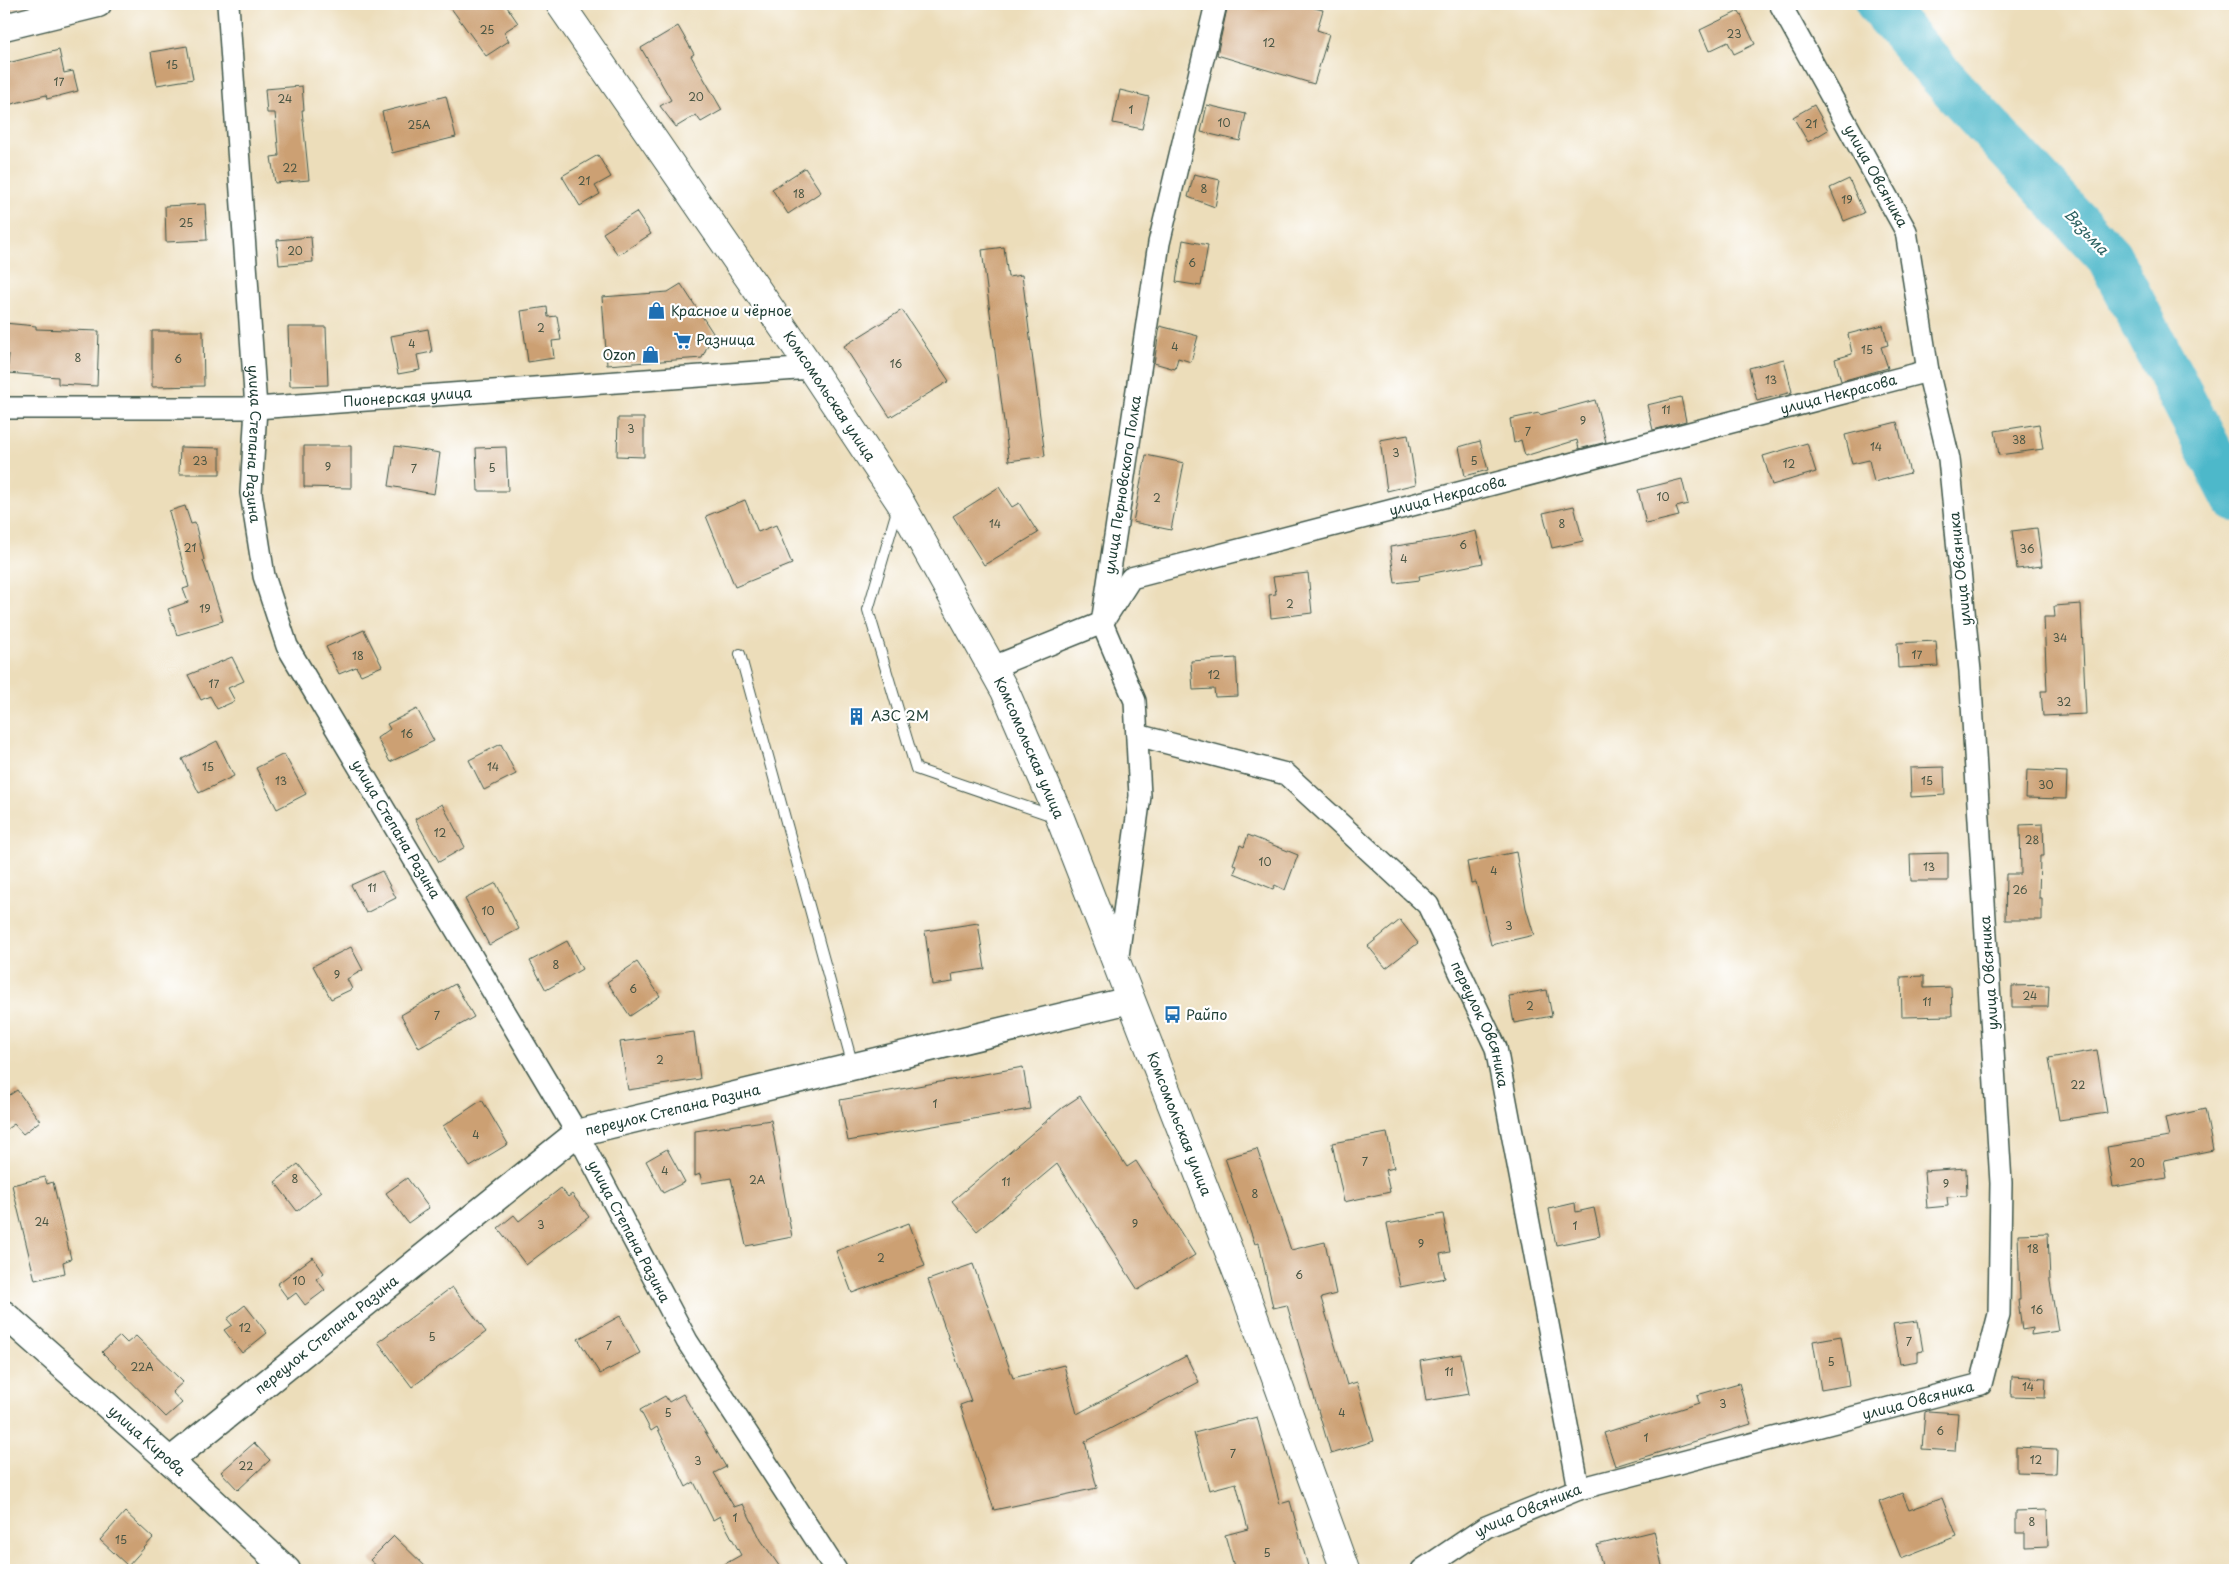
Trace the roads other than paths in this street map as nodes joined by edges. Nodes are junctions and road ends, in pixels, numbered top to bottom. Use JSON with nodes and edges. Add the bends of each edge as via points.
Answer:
{"nodes":[{"id":1,"x":98,"y":4,"type":"edge"},
{"id":2,"x":228,"y":4,"type":"edge"},
{"id":3,"x":560,"y":4,"type":"edge"},
{"id":4,"x":1216,"y":4,"type":"edge"},
{"id":5,"x":1780,"y":4,"type":"edge"},
{"id":6,"x":4,"y":27,"type":"edge"},
{"id":7,"x":811,"y":368,"type":"junction"},
{"id":8,"x":1928,"y":372,"type":"junction"},
{"id":9,"x":4,"y":408,"type":"edge"},
{"id":10,"x":256,"y":408,"type":"junction"},
{"id":11,"x":900,"y":502,"type":"junction"},
{"id":12,"x":1102,"y":623,"type":"junction"},
{"id":13,"x":740,"y":654,"type":"dead end"},
{"id":14,"x":993,"y":667,"type":"junction"},
{"id":15,"x":1137,"y":735,"type":"junction"},
{"id":16,"x":1060,"y":818,"type":"junction"},
{"id":17,"x":1117,"y":966,"type":"junction"},
{"id":18,"x":1130,"y":1000,"type":"junction"},
{"id":19,"x":853,"y":1067,"type":"junction"},
{"id":20,"x":577,"y":1133,"type":"junction"},
{"id":21,"x":4,"y":1314,"type":"edge"},
{"id":22,"x":170,"y":1461,"type":"junction"},
{"id":23,"x":1579,"y":1489,"type":"junction"},
{"id":24,"x":287,"y":1570,"type":"edge"},
{"id":25,"x":836,"y":1570,"type":"edge"},
{"id":26,"x":1345,"y":1570,"type":"edge"},
{"id":27,"x":1422,"y":1570,"type":"edge"}],
"edges":[{"from":1,"to":6,"type":"street"},
{"from":2,"to":10,"type":"street","name":"улица Степана Разина"},
{"from":3,"to":7,"type":"main road","name":"Комсомольская улица"},
{"from":4,"to":12,"type":"street","name":"улица Перновского Полка","via":[[1159,243]]},
{"from":5,"to":8,"type":"street","name":"улица Овсяника","via":[[1906,231]]},
{"from":7,"to":10,"type":"street","name":"Пионерская улица"},
{"from":7,"to":11,"type":"main road","name":"Комсомольская улица"},
{"from":8,"to":12,"type":"street","name":"улица Некрасова","via":[[1131,578]]},
{"from":8,"to":23,"type":"street","name":"улица Овсяника","via":[[1949,459],[1969,662],[2002,1182],[1999,1314],[1981,1384]]},
{"from":9,"to":10,"type":"street","name":"Пионерская улица"},
{"from":10,"to":20,"type":"street","name":"улица Степана Разина","via":[[251,493],[264,576],[287,646]]},
{"from":11,"to":14,"type":"main road","name":"Комсомольская улица"},
{"from":11,"to":16,"type":"lane","via":[[868,610],[916,769]]},
{"from":12,"to":14,"type":"street"},
{"from":12,"to":15,"type":"street","via":[[1135,701]]},
{"from":13,"to":19,"type":"lane"},
{"from":14,"to":16,"type":"main road","name":"Комсомольская улица"},
{"from":15,"to":17,"type":"street","via":[[1140,796]]},
{"from":15,"to":23,"type":"street","name":"переулок Овсяника","via":[[1286,774],[1428,905],[1496,1048]]},
{"from":16,"to":17,"type":"main road","name":"Комсомольская улица"},
{"from":17,"to":18,"type":"main road","name":"Комсомольская улица"},
{"from":18,"to":19,"type":"street","name":"переулок Степана Разина"},
{"from":18,"to":26,"type":"main road","name":"Комсомольская улица","via":[[1246,1295]]},
{"from":19,"to":20,"type":"street","name":"переулок Степана Разина"},
{"from":20,"to":22,"type":"street","name":"переулок Степана Разина"},
{"from":20,"to":25,"type":"street","name":"улица Степана Разина","via":[[687,1341]]},
{"from":21,"to":22,"type":"street","name":"улица Кирова"},
{"from":22,"to":24,"type":"street","name":"улица Кирова"},
{"from":23,"to":27,"type":"street","name":"улица Овсяника","via":[[1486,1527]]}]}
